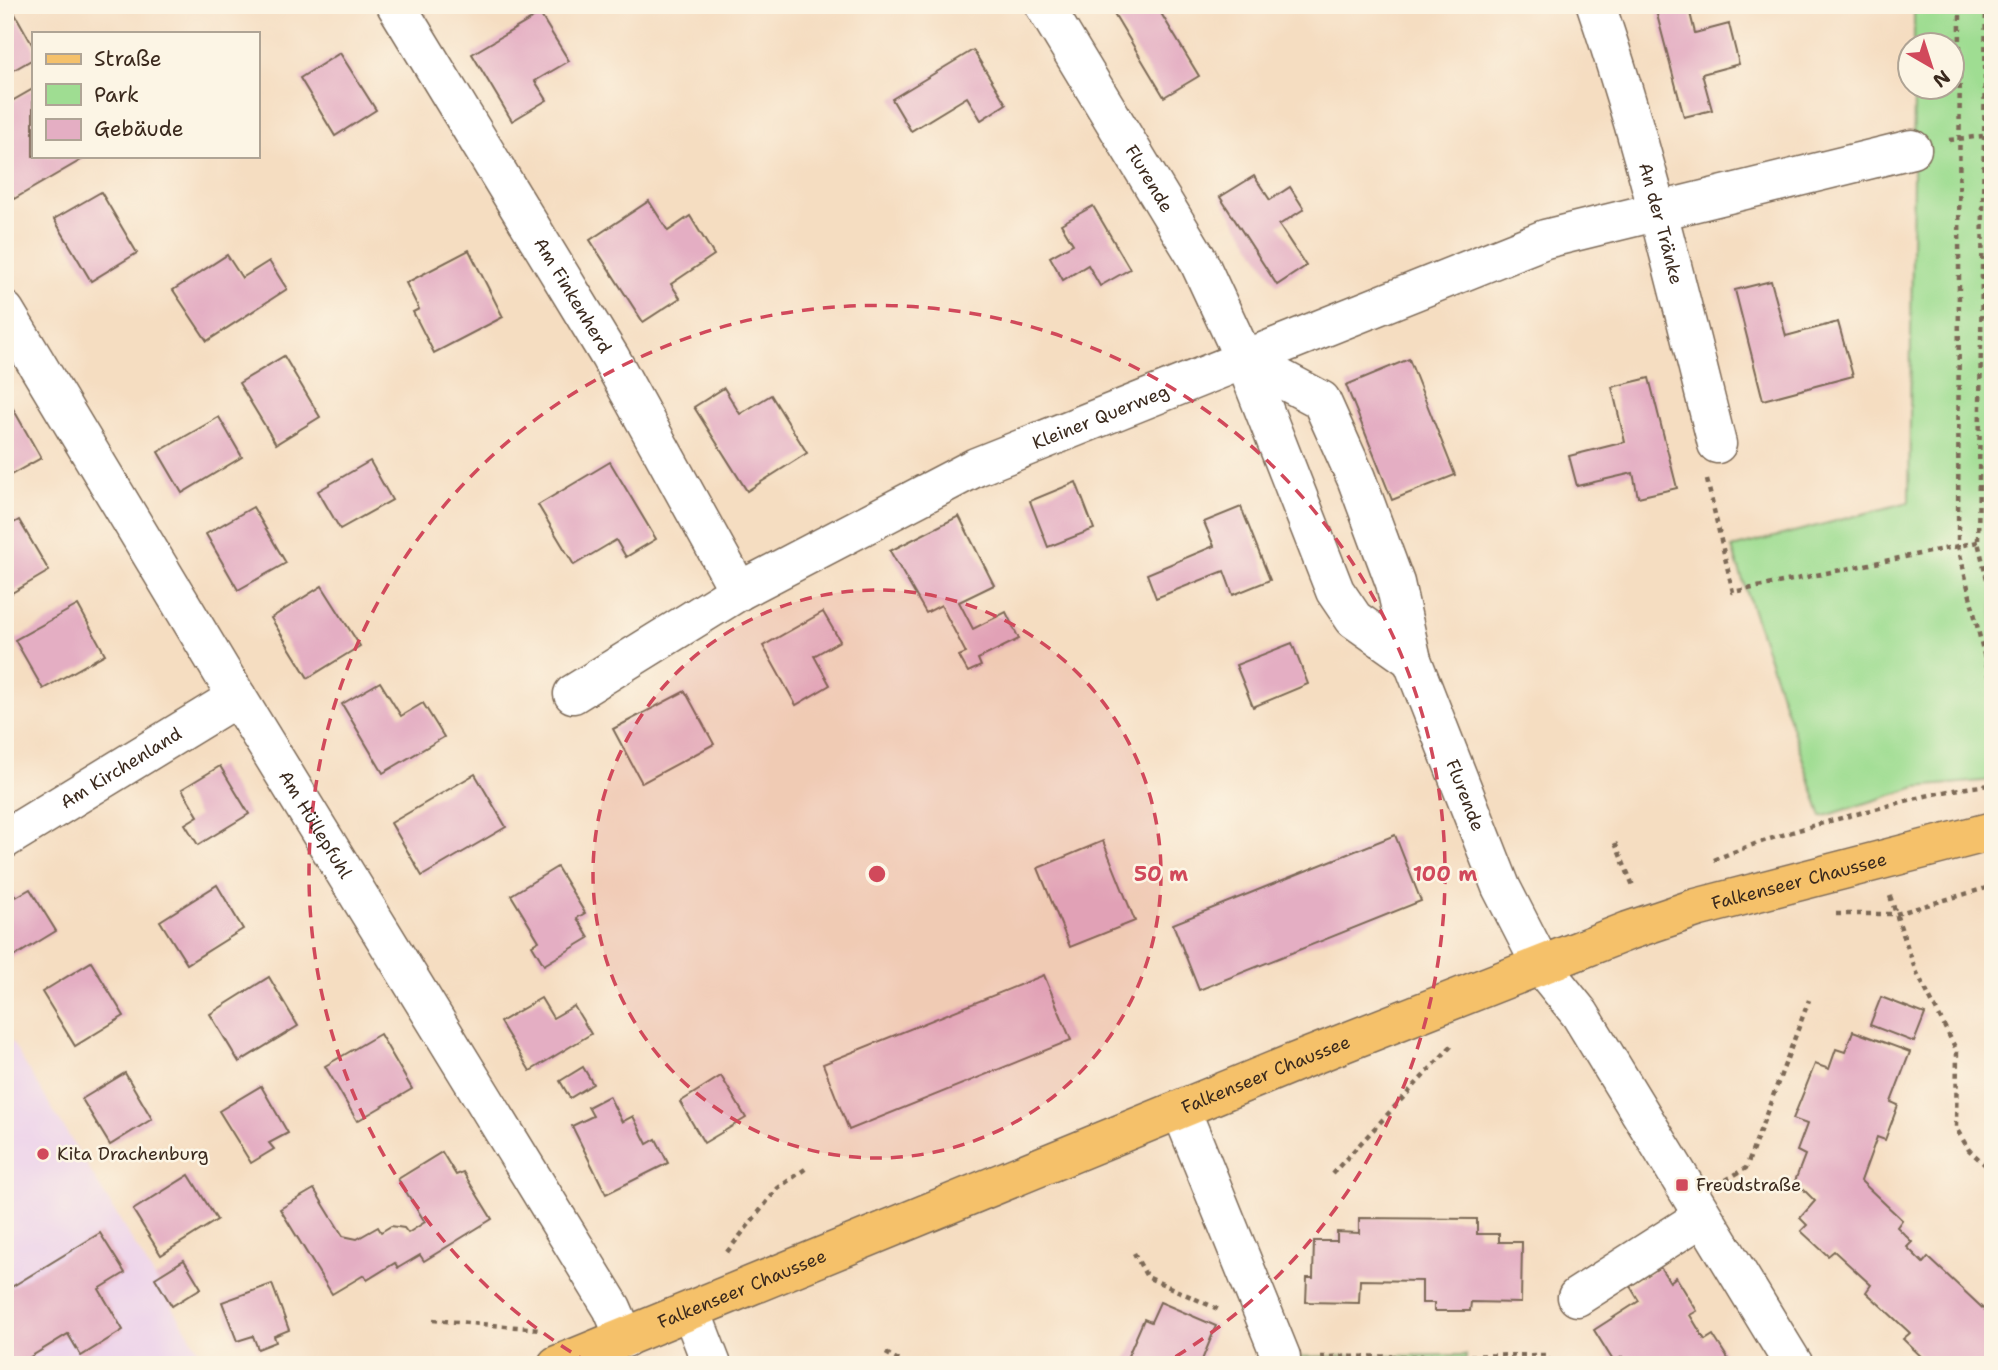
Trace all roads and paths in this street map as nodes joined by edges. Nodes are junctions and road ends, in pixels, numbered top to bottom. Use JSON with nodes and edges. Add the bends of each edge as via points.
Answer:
{"nodes":[{"id":1,"x":396,"y":5,"type":"edge"},
{"id":2,"x":1044,"y":5,"type":"edge"},
{"id":3,"x":1596,"y":5,"type":"edge"},
{"id":4,"x":1960,"y":5,"type":"edge"},
{"id":5,"x":1986,"y":5,"type":"edge"},
{"id":6,"x":1983,"y":136,"type":"junction"},
{"id":7,"x":1961,"y":137,"type":"junction"},
{"id":8,"x":1912,"y":149,"type":"dead end"},
{"id":9,"x":1658,"y":210,"type":"junction"},
{"id":10,"x":5,"y":311,"type":"edge"},
{"id":11,"x":1244,"y":359,"type":"junction"},
{"id":12,"x":1717,"y":444,"type":"joint"},
{"id":13,"x":1978,"y":542,"type":"junction"},
{"id":14,"x":1958,"y":546,"type":"junction"},
{"id":15,"x":739,"y":591,"type":"junction"},
{"id":16,"x":1993,"y":604,"type":"edge"},
{"id":17,"x":1412,"y":660,"type":"junction"},
{"id":18,"x":1993,"y":692,"type":"edge"},
{"id":19,"x":573,"y":694,"type":"dead end"},
{"id":20,"x":237,"y":697,"type":"junction"},
{"id":21,"x":1993,"y":785,"type":"edge"},
{"id":22,"x":1993,"y":831,"type":"edge"},
{"id":23,"x":5,"y":839,"type":"edge"},
{"id":24,"x":1615,"y":843,"type":"dead end"},
{"id":25,"x":1713,"y":861,"type":"dead end"},
{"id":26,"x":1878,"y":864,"type":"junction"},
{"id":27,"x":1993,"y":886,"type":"edge"},
{"id":28,"x":1637,"y":895,"type":"dead end"},
{"id":29,"x":1831,"y":914,"type":"dead end"},
{"id":30,"x":1896,"y":914,"type":"junction"},
{"id":31,"x":1542,"y":967,"type":"junction"},
{"id":32,"x":1809,"y":1000,"type":"dead end"},
{"id":33,"x":1461,"y":1035,"type":"dead end"},
{"id":34,"x":1181,"y":1110,"type":"junction"},
{"id":35,"x":808,"y":1167,"type":"dead end"},
{"id":36,"x":1993,"y":1172,"type":"edge"},
{"id":37,"x":1332,"y":1174,"type":"dead end"},
{"id":38,"x":1697,"y":1209,"type":"junction"},
{"id":39,"x":1133,"y":1253,"type":"dead end"},
{"id":40,"x":724,"y":1256,"type":"dead end"},
{"id":41,"x":1577,"y":1297,"type":"dead end"},
{"id":42,"x":691,"y":1311,"type":"junction"},
{"id":43,"x":433,"y":1320,"type":"dead end"},
{"id":44,"x":1267,"y":1321,"type":"junction"},
{"id":45,"x":625,"y":1338,"type":"junction"},
{"id":46,"x":556,"y":1347,"type":"edge"},
{"id":47,"x":886,"y":1353,"type":"dead end"},
{"id":48,"x":1466,"y":1355,"type":"junction"},
{"id":49,"x":1281,"y":1357,"type":"joint"},
{"id":50,"x":712,"y":1365,"type":"edge"},
{"id":51,"x":906,"y":1365,"type":"edge"},
{"id":52,"x":1466,"y":1365,"type":"edge"},
{"id":53,"x":1552,"y":1365,"type":"edge"},
{"id":54,"x":1794,"y":1365,"type":"edge"}],
"edges":[{"from":1,"to":15,"type":"street","name":"Am Finkenherd","via":[[610,357]]},
{"from":2,"to":11,"type":"street","name":"Flurende","via":[[1197,258]]},
{"from":3,"to":9,"type":"street","name":"An der Tränke","via":[[1626,92]]},
{"from":4,"to":7,"type":"path"},
{"from":5,"to":6,"type":"path"},
{"from":6,"to":7,"type":"path"},
{"from":6,"to":13,"type":"path"},
{"from":7,"to":14,"type":"path"},
{"from":8,"to":9,"type":"street","name":"Kleiner Querweg"},
{"from":9,"to":11,"type":"street","name":"Kleiner Querweg","via":[[1545,239]]},
{"from":9,"to":12,"type":"street","name":"An der Tränke"},
{"from":10,"to":20,"type":"street","name":"Am Hüllepfuhl"},
{"from":11,"to":15,"type":"street","name":"Kleiner Querweg","via":[[976,467]]},
{"from":11,"to":17,"type":"street","name":"Flurende","via":[[1335,591],[1354,619]]},
{"from":11,"to":17,"type":"street","name":"Flurende","via":[[1321,400],[1395,583]]},
{"from":12,"to":14,"type":"path","via":[[1702,458],[1733,592]]},
{"from":13,"to":14,"type":"path"},
{"from":13,"to":16,"type":"path"},
{"from":14,"to":18,"type":"path"},
{"from":15,"to":19,"type":"street","name":"Kleiner Querweg"},
{"from":17,"to":31,"type":"street","name":"Flurende","via":[[1501,887]]},
{"from":20,"to":23,"type":"street","name":"Am Kirchenland"},
{"from":20,"to":45,"type":"street","name":"Am Hüllepfuhl","via":[[606,1297]]},
{"from":21,"to":25,"type":"path","via":[[1958,788],[1811,826]]},
{"from":22,"to":26,"type":"main road","name":"Falkenseer Chaussee"},
{"from":24,"to":28,"type":"path"},
{"from":26,"to":30,"type":"path"},
{"from":26,"to":31,"type":"main road","name":"Falkenseer Chaussee","via":[[1696,908]]},
{"from":27,"to":30,"type":"path"},
{"from":29,"to":30,"type":"path"},
{"from":30,"to":36,"type":"path","via":[[1915,969],[1956,1051],[1956,1128],[1969,1150]]},
{"from":31,"to":34,"type":"main road","name":"Falkenseer Chaussee"},
{"from":31,"to":38,"type":"street","via":[[1580,1014]]},
{"from":32,"to":38,"type":"path","via":[[1746,1168]]},
{"from":33,"to":37,"type":"path"},
{"from":34,"to":42,"type":"main road","name":"Falkenseer Chaussee"},
{"from":34,"to":44,"type":"street"},
{"from":35,"to":40,"type":"path","via":[[778,1188]]},
{"from":38,"to":41,"type":"street"},
{"from":38,"to":54,"type":"street"},
{"from":39,"to":44,"type":"path","via":[[1147,1277],[1254,1326]]},
{"from":42,"to":45,"type":"main road","name":"Falkenseer Chaussee"},
{"from":42,"to":50,"type":"street"},
{"from":43,"to":46,"type":"path"},
{"from":44,"to":49,"type":"street"},
{"from":45,"to":46,"type":"main road","name":"Falkenseer Chaussee"},
{"from":47,"to":51,"type":"path"},
{"from":48,"to":49,"type":"path"},
{"from":48,"to":52,"type":"path"},
{"from":48,"to":53,"type":"path","via":[[1546,1354]]}]}
